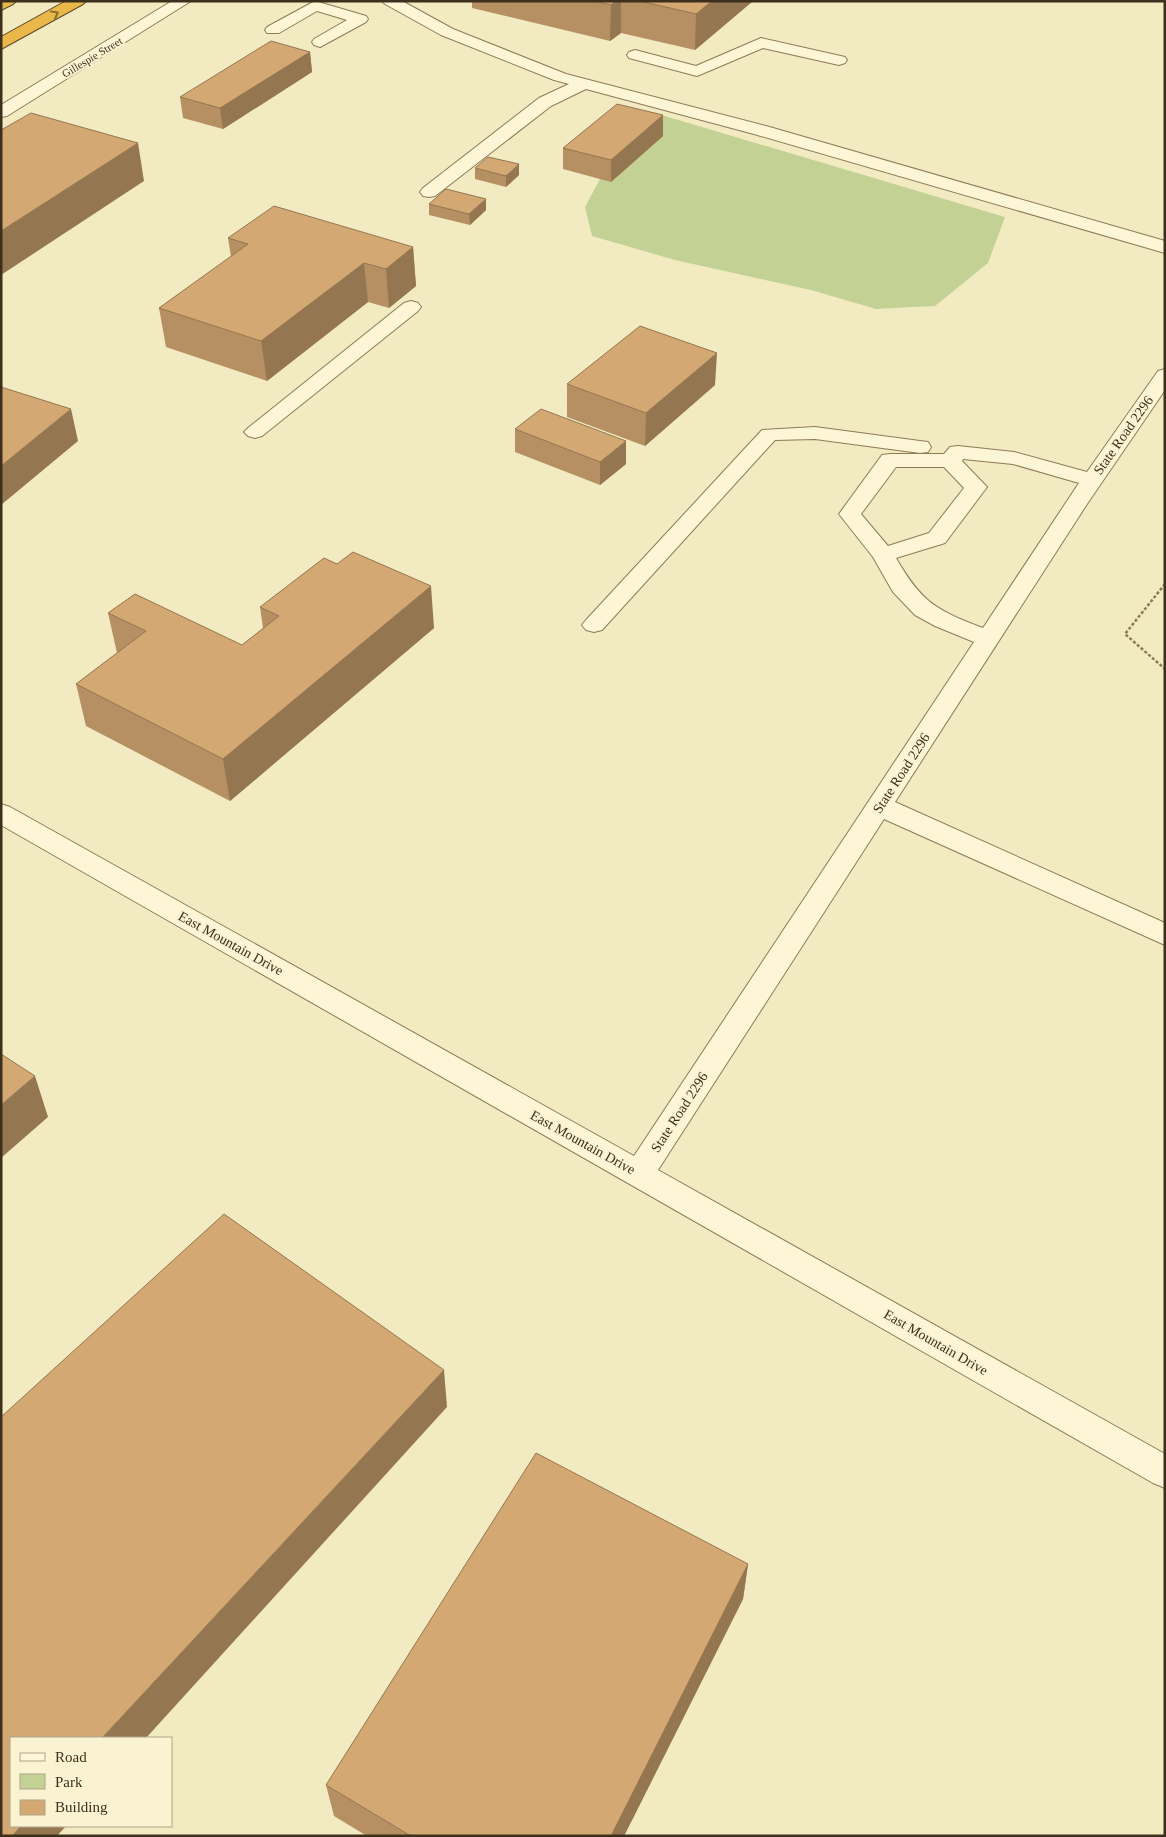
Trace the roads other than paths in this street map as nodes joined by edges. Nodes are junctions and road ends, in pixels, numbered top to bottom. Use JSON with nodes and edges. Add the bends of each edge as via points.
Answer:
{"nodes":[{"id":1,"x":8,"y":1,"type":"edge"},
{"id":2,"x":78,"y":1,"type":"edge"},
{"id":3,"x":183,"y":1,"type":"edge"},
{"id":4,"x":390,"y":1,"type":"edge"},
{"id":5,"x":1,"y":5,"type":"edge"},
{"id":6,"x":29,"y":9,"type":"dead end"},
{"id":7,"x":274,"y":30,"type":"dead end"},
{"id":8,"x":7,"y":41,"type":"edge"},
{"id":9,"x":320,"y":42,"type":"dead end"},
{"id":10,"x":635,"y":55,"type":"dead end"},
{"id":11,"x":839,"y":60,"type":"dead end"},
{"id":12,"x":585,"y":83,"type":"junction"},
{"id":13,"x":1,"y":112,"type":"edge"},
{"id":14,"x":429,"y":192,"type":"dead end"},
{"id":15,"x":1161,"y":241,"type":"edge"},
{"id":16,"x":411,"y":307,"type":"dead end"},
{"id":17,"x":1165,"y":375,"type":"edge"},
{"id":18,"x":255,"y":432,"type":"dead end"},
{"id":19,"x":954,"y":456,"type":"junction"},
{"id":20,"x":1092,"y":480,"type":"junction"},
{"id":21,"x":883,"y":555,"type":"junction"},
{"id":22,"x":594,"y":625,"type":"dead end"},
{"id":23,"x":988,"y":639,"type":"junction"},
{"id":24,"x":879,"y":806,"type":"junction"},
{"id":25,"x":1,"y":813,"type":"edge"},
{"id":26,"x":1165,"y":935,"type":"edge"},
{"id":27,"x":639,"y":1173,"type":"junction"},
{"id":28,"x":1165,"y":1472,"type":"edge"}],
"edges":[{"from":1,"to":5,"type":"highway"},
{"from":8,"to":2,"type":"highway","one_way":true},
{"from":3,"to":13,"type":"street","name":"Gillespie Street"},
{"from":4,"to":12,"type":"street","via":[[447,32],[560,77]]},
{"from":6,"to":8,"type":"highway"},
{"from":7,"to":9,"type":"street","via":[[315,6],[360,19]]},
{"from":10,"to":11,"type":"street","via":[[697,71],[761,42]]},
{"from":12,"to":14,"type":"street","via":[[545,102]]},
{"from":12,"to":15,"type":"street"},
{"from":16,"to":18,"type":"street"},
{"from":17,"to":20,"type":"street","name":"State Road 2296"},
{"from":19,"to":20,"type":"street","via":[[1014,458]]},
{"from":19,"to":21,"type":"street","via":[[976,487],[937,538]]},
{"from":19,"to":21,"type":"street","via":[[890,460],[850,514]]},
{"from":19,"to":22,"type":"street","via":[[815,433],[769,434]]},
{"from":20,"to":23,"type":"street","name":"State Road 2296"},
{"from":21,"to":23,"type":"street","via":[[901,587],[923,610]]},
{"from":23,"to":24,"type":"street","name":"State Road 2296"},
{"from":24,"to":26,"type":"street"},
{"from":24,"to":27,"type":"street","name":"State Road 2296"},
{"from":25,"to":27,"type":"street","name":"East Mountain Drive"},
{"from":27,"to":28,"type":"street","name":"East Mountain Drive"}]}
